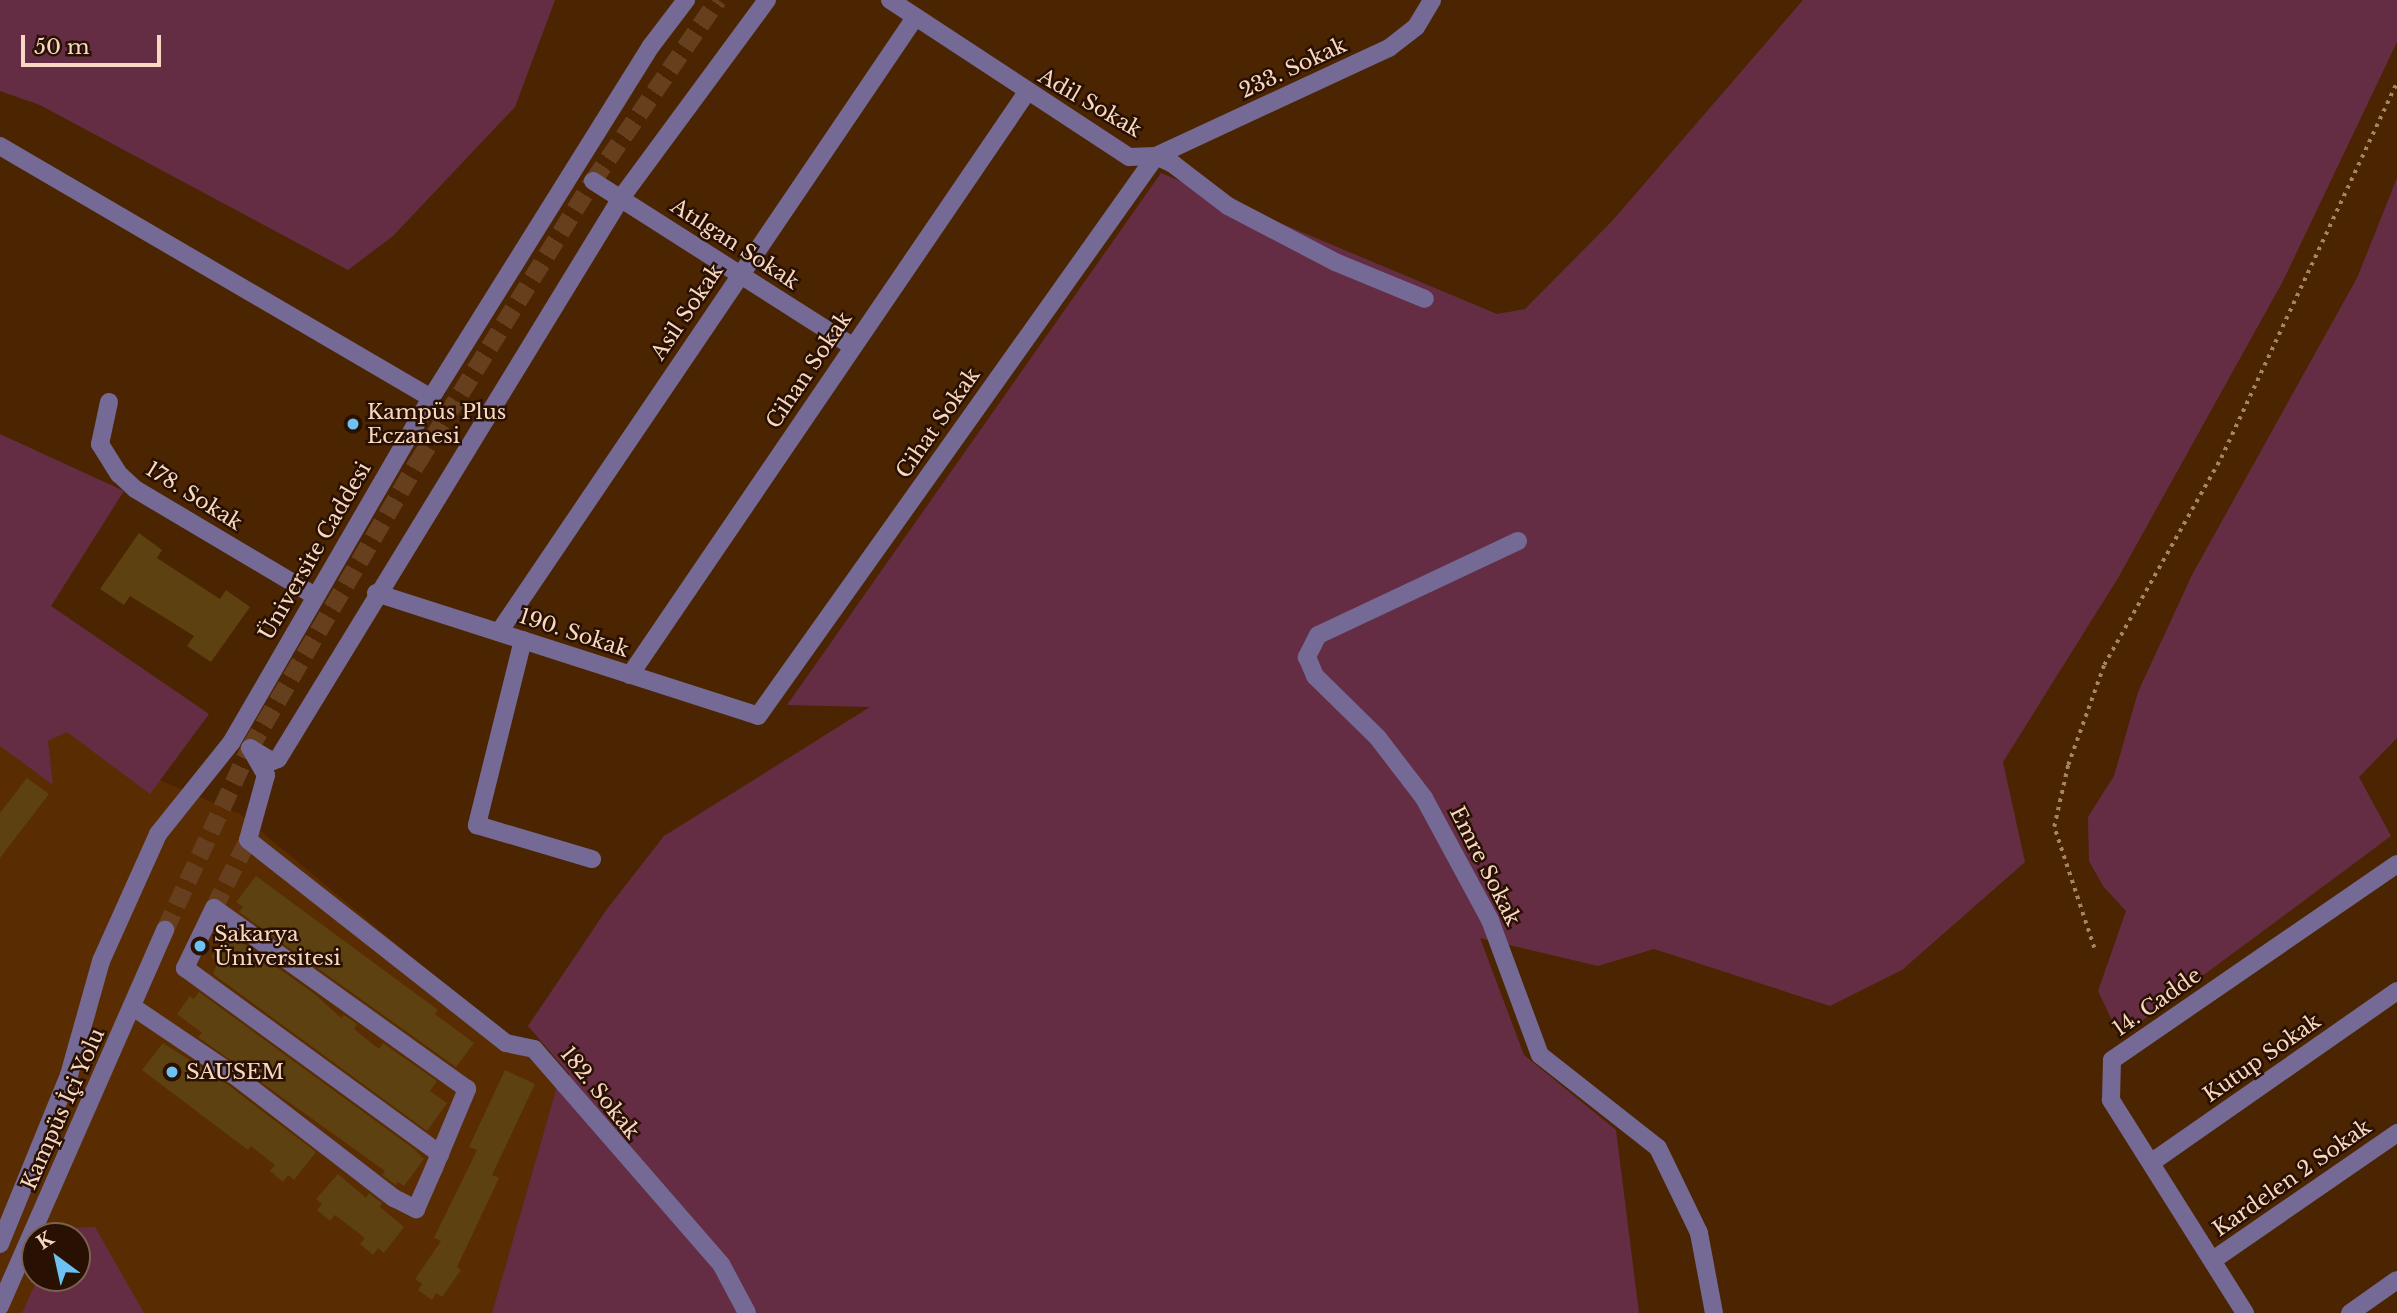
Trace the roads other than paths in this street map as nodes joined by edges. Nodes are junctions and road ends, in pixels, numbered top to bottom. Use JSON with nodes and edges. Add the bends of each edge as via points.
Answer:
{"nodes":[{"id":1,"x":686,"y":0,"type":"edge"},
{"id":2,"x":767,"y":0,"type":"edge"},
{"id":3,"x":890,"y":0,"type":"edge"},
{"id":4,"x":1432,"y":0,"type":"edge"},
{"id":5,"x":914,"y":19,"type":"junction"},
{"id":6,"x":1027,"y":93,"type":"junction"},
{"id":7,"x":0,"y":146,"type":"edge"},
{"id":8,"x":1156,"y":156,"type":"junction"},
{"id":9,"x":593,"y":181,"type":"dead end"},
{"id":10,"x":621,"y":198,"type":"junction"},
{"id":11,"x":740,"y":275,"type":"junction"},
{"id":12,"x":1425,"y":299,"type":"dead end"},
{"id":13,"x":852,"y":346,"type":"junction"},
{"id":14,"x":431,"y":398,"type":"junction"},
{"id":15,"x":109,"y":402,"type":"dead end"},
{"id":16,"x":1518,"y":541,"type":"dead end"},
{"id":17,"x":376,"y":593,"type":"junction"},
{"id":18,"x":315,"y":596,"type":"junction"},
{"id":19,"x":499,"y":632,"type":"junction"},
{"id":20,"x":523,"y":640,"type":"junction"},
{"id":21,"x":630,"y":675,"type":"junction"},
{"id":22,"x":758,"y":716,"type":"joint"},
{"id":23,"x":592,"y":859,"type":"dead end"},
{"id":24,"x":2397,"y":864,"type":"edge"},
{"id":25,"x":122,"y":912,"type":"joint"},
{"id":26,"x":165,"y":930,"type":"tunnel mouth"},
{"id":27,"x":2397,"y":992,"type":"edge"},
{"id":28,"x":133,"y":1007,"type":"junction"},
{"id":29,"x":2397,"y":1133,"type":"edge"},
{"id":30,"x":440,"y":1154,"type":"junction"},
{"id":31,"x":2152,"y":1162,"type":"junction"},
{"id":32,"x":0,"y":1244,"type":"edge"},
{"id":33,"x":2213,"y":1260,"type":"junction"},
{"id":34,"x":2397,"y":1280,"type":"edge"},
{"id":35,"x":0,"y":1306,"type":"edge"},
{"id":36,"x":2237,"y":1310,"type":"edge"},
{"id":37,"x":747,"y":1313,"type":"edge"},
{"id":38,"x":1714,"y":1313,"type":"edge"},
{"id":39,"x":2350,"y":1313,"type":"edge"}],
"edges":[{"from":1,"to":14,"type":"street","name":"Üniversite Caddesi","via":[[651,46]]},
{"from":2,"to":10,"type":"street"},
{"from":3,"to":5,"type":"street","name":"Adil Sokak"},
{"from":4,"to":8,"type":"street","name":"233. Sokak","via":[[1416,27],[1389,48]]},
{"from":5,"to":6,"type":"street","name":"Adil Sokak"},
{"from":5,"to":11,"type":"street","name":"Asil Sokak"},
{"from":6,"to":8,"type":"street","name":"Adil Sokak","via":[[1129,157]]},
{"from":6,"to":13,"type":"street","name":"Cihan Sokak"},
{"from":7,"to":14,"type":"street"},
{"from":8,"to":12,"type":"street","name":"Adil Sokak","via":[[1228,205],[1323,256]]},
{"from":8,"to":22,"type":"street","name":"Cihat Sokak"},
{"from":9,"to":10,"type":"street","name":"Atılgan Sokak"},
{"from":10,"to":11,"type":"street","name":"Atılgan Sokak"},
{"from":10,"to":17,"type":"street"},
{"from":11,"to":13,"type":"street","name":"Atılgan Sokak"},
{"from":11,"to":19,"type":"street","name":"Asil Sokak"},
{"from":13,"to":21,"type":"street","name":"Cihan Sokak"},
{"from":14,"to":18,"type":"street","name":"Üniversite Caddesi"},
{"from":15,"to":18,"type":"street","name":"178. Sokak","via":[[100,425],[100,444],[119,474],[135,489]]},
{"from":16,"to":38,"type":"street","name":"Emre Sokak","via":[[1318,635],[1307,657],[1315,676],[1378,737],[1424,798],[1490,919],[1540,1055],[1658,1148],[1699,1233]]},
{"from":17,"to":19,"type":"street","name":"190. Sokak"},
{"from":17,"to":37,"type":"street","name":"182. Sokak","via":[[278,759],[272,761],[250,748],[266,775],[248,840],[506,1043],[534,1049],[721,1264]]},
{"from":18,"to":25,"type":"street","name":"Üniversite Caddesi","via":[[231,743],[158,835]]},
{"from":19,"to":20,"type":"street","name":"190. Sokak"},
{"from":20,"to":21,"type":"street","name":"190. Sokak"},
{"from":20,"to":23,"type":"street","via":[[477,825]]},
{"from":21,"to":22,"type":"street","name":"190. Sokak"},
{"from":24,"to":31,"type":"street","name":"14. Cadde","via":[[2112,1060],[2111,1100]]},
{"from":25,"to":32,"type":"street","name":"Kampüs İçi Yolu","via":[[101,961],[69,1075]]},
{"from":26,"to":28,"type":"street","name":"Kampüs İçi Yolu"},
{"from":27,"to":31,"type":"street","name":"Kutup Sokak"},
{"from":28,"to":30,"type":"street","via":[[234,1075],[394,1198],[416,1209]]},
{"from":28,"to":35,"type":"street","name":"Kampüs İçi Yolu"},
{"from":29,"to":33,"type":"street","name":"Kardelen 2 Sokak"},
{"from":30,"to":30,"type":"street","via":[[467,1089],[214,908],[185,968]]},
{"from":31,"to":33,"type":"street","name":"14. Cadde"},
{"from":33,"to":36,"type":"street","name":"14. Cadde"},
{"from":34,"to":39,"type":"street"}]}
